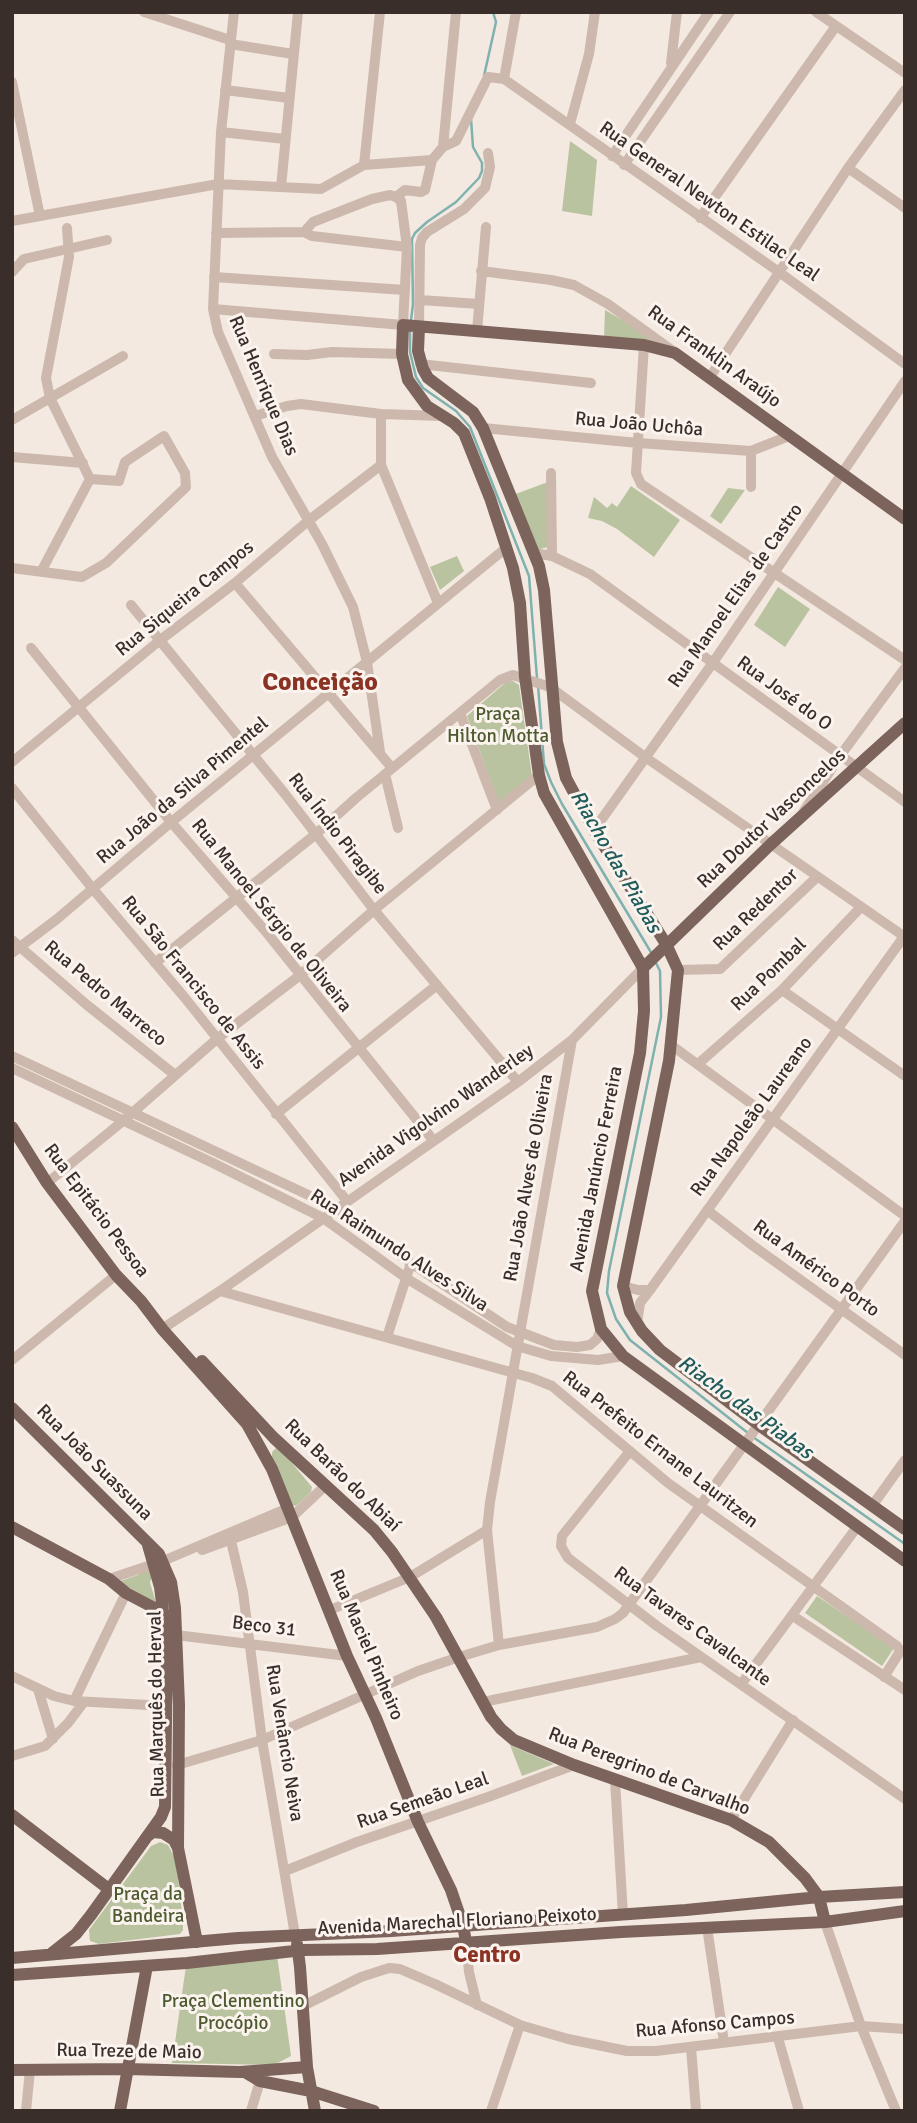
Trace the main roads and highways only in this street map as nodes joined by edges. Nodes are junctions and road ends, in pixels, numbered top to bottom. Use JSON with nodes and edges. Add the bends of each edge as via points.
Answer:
{"nodes":[{"id":1,"x":419,"y":327,"type":"junction"},
{"id":2,"x":905,"y":519,"type":"edge"},
{"id":3,"x":905,"y":723,"type":"edge"},
{"id":4,"x":664,"y":947,"type":"junction"},
{"id":5,"x":645,"y":966,"type":"junction"},
{"id":6,"x":14,"y":1135,"type":"edge"},
{"id":7,"x":166,"y":1327,"type":"junction"},
{"id":8,"x":12,"y":1408,"type":"edge"},
{"id":9,"x":905,"y":1529,"type":"edge"},
{"id":10,"x":13,"y":1530,"type":"edge"},
{"id":11,"x":905,"y":1562,"type":"edge"},
{"id":12,"x":158,"y":1563,"type":"junction"},
{"id":13,"x":164,"y":1613,"type":"junction"},
{"id":14,"x":514,"y":1740,"type":"joint"},
{"id":15,"x":12,"y":1815,"type":"edge"},
{"id":16,"x":149,"y":1835,"type":"junction"},
{"id":17,"x":178,"y":1848,"type":"junction"},
{"id":18,"x":110,"y":1890,"type":"junction"},
{"id":19,"x":905,"y":1892,"type":"edge"},
{"id":20,"x":819,"y":1896,"type":"junction"},
{"id":21,"x":905,"y":1911,"type":"edge"},
{"id":22,"x":825,"y":1922,"type":"junction"},
{"id":23,"x":463,"y":1925,"type":"junction"},
{"id":24,"x":76,"y":1934,"type":"junction"},
{"id":25,"x":295,"y":1935,"type":"junction"},
{"id":26,"x":197,"y":1942,"type":"junction"},
{"id":27,"x":466,"y":1942,"type":"junction"},
{"id":28,"x":80,"y":1951,"type":"junction"},
{"id":29,"x":298,"y":1951,"type":"junction"},
{"id":30,"x":51,"y":1954,"type":"junction"},
{"id":31,"x":12,"y":1958,"type":"edge"},
{"id":32,"x":147,"y":1966,"type":"junction"},
{"id":33,"x":85,"y":1970,"type":"junction"},
{"id":34,"x":12,"y":1975,"type":"edge"},
{"id":35,"x":307,"y":2067,"type":"junction"},
{"id":36,"x":127,"y":2069,"type":"junction"},
{"id":37,"x":12,"y":2070,"type":"edge"},
{"id":38,"x":246,"y":2072,"type":"junction"},
{"id":39,"x":311,"y":2091,"type":"junction"},
{"id":40,"x":120,"y":2111,"type":"edge"},
{"id":41,"x":315,"y":2111,"type":"edge"},
{"id":42,"x":374,"y":2111,"type":"edge"}],
"edges":[{"from":1,"to":2,"type":"main road","name":"Rua Franklin Araújo","via":[[644,345],[675,353]]},
{"from":1,"to":4,"type":"main road","via":[[420,364],[428,379],[463,402],[483,428],[534,554],[544,590],[550,687],[559,759],[566,778]]},
{"from":1,"to":5,"type":"main road","via":[[403,325],[402,354],[408,380],[427,406],[464,433],[518,586],[525,677],[544,793]]},
{"from":3,"to":4,"type":"main road","name":"Rua Doutor Vasconcelos"},
{"from":4,"to":5,"type":"main road","name":"Rua Doutor Vasconcelos"},
{"from":4,"to":9,"type":"main road","via":[[678,970],[671,1045],[623,1286],[629,1312],[660,1350]]},
{"from":5,"to":11,"type":"main road","name":"Avenida Janúncio Ferreira","via":[[640,1053],[592,1291],[601,1329],[623,1356]]},
{"from":6,"to":7,"type":"main road","name":"Rua Epitácio Pessoa","via":[[116,1275]]},
{"from":7,"to":14,"type":"main road","name":"Rua Barão do Abiaí","via":[[374,1530],[436,1617],[501,1729]]},
{"from":7,"to":23,"type":"main road","name":"Rua Maciel Pinheiro","via":[[247,1424],[272,1469]]},
{"from":8,"to":12,"type":"main road","name":"Rua João Suassuna","via":[[148,1545]]},
{"from":10,"to":13,"type":"main road"},
{"from":12,"to":13,"type":"main road","name":"Rua Marquês do Herval"},
{"from":12,"to":17,"type":"main road","name":"Rua Marquês do Herval","via":[[171,1582],[176,1635]]},
{"from":13,"to":16,"type":"main road","name":"Rua Marquês do Herval","via":[[165,1807]]},
{"from":14,"to":20,"type":"main road","name":"Rua Peregrino de Carvalho","via":[[731,1820],[769,1842]]},
{"from":15,"to":18,"type":"main road"},
{"from":16,"to":17,"type":"main road","via":[[163,1833]]},
{"from":16,"to":18,"type":"main road"},
{"from":17,"to":26,"type":"main road"},
{"from":18,"to":24,"type":"main road"},
{"from":19,"to":20,"type":"main road","name":"Avenida Marechal Floriano Peixoto"},
{"from":20,"to":22,"type":"main road","name":"Rua Peregrino de Carvalho"},
{"from":20,"to":23,"type":"main road","name":"Avenida Marechal Floriano Peixoto"},
{"from":21,"to":22,"type":"main road","name":"Avenida Marechal Floriano Peixoto"},
{"from":22,"to":27,"type":"main road","name":"Avenida Marechal Floriano Peixoto"},
{"from":23,"to":25,"type":"main road","name":"Avenida Marechal Floriano Peixoto"},
{"from":23,"to":27,"type":"main road","name":"Rua Maciel Pinheiro"},
{"from":24,"to":28,"type":"main road"},
{"from":24,"to":30,"type":"main road"},
{"from":25,"to":26,"type":"main road","name":"Avenida Marechal Floriano Peixoto"},
{"from":25,"to":29,"type":"main road","name":"Rua Venâncio Neiva"},
{"from":26,"to":28,"type":"main road","name":"Avenida Marechal Floriano Peixoto"},
{"from":27,"to":29,"type":"main road","name":"Avenida Marechal Floriano Peixoto"},
{"from":28,"to":30,"type":"main road","name":"Avenida Marechal Floriano Peixoto"},
{"from":28,"to":33,"type":"main road"},
{"from":29,"to":32,"type":"main road","name":"Avenida Marechal Floriano Peixoto"},
{"from":29,"to":35,"type":"main road","name":"Rua Venâncio Neiva"},
{"from":30,"to":31,"type":"main road","name":"Avenida Marechal Floriano Peixoto"},
{"from":32,"to":33,"type":"main road","name":"Avenida Marechal Floriano Peixoto"},
{"from":32,"to":36,"type":"main road"},
{"from":33,"to":34,"type":"main road","name":"Avenida Marechal Floriano Peixoto"},
{"from":35,"to":38,"type":"main road","name":"Rua Treze de Maio"},
{"from":35,"to":39,"type":"main road","name":"Rua Venâncio Neiva"},
{"from":36,"to":37,"type":"main road","name":"Rua Treze de Maio"},
{"from":36,"to":38,"type":"main road","name":"Rua Treze de Maio"},
{"from":36,"to":40,"type":"main road"},
{"from":38,"to":39,"type":"main road","via":[[260,2081]]},
{"from":39,"to":41,"type":"main road","name":"Rua Venâncio Neiva"},
{"from":39,"to":42,"type":"main road"}]}
